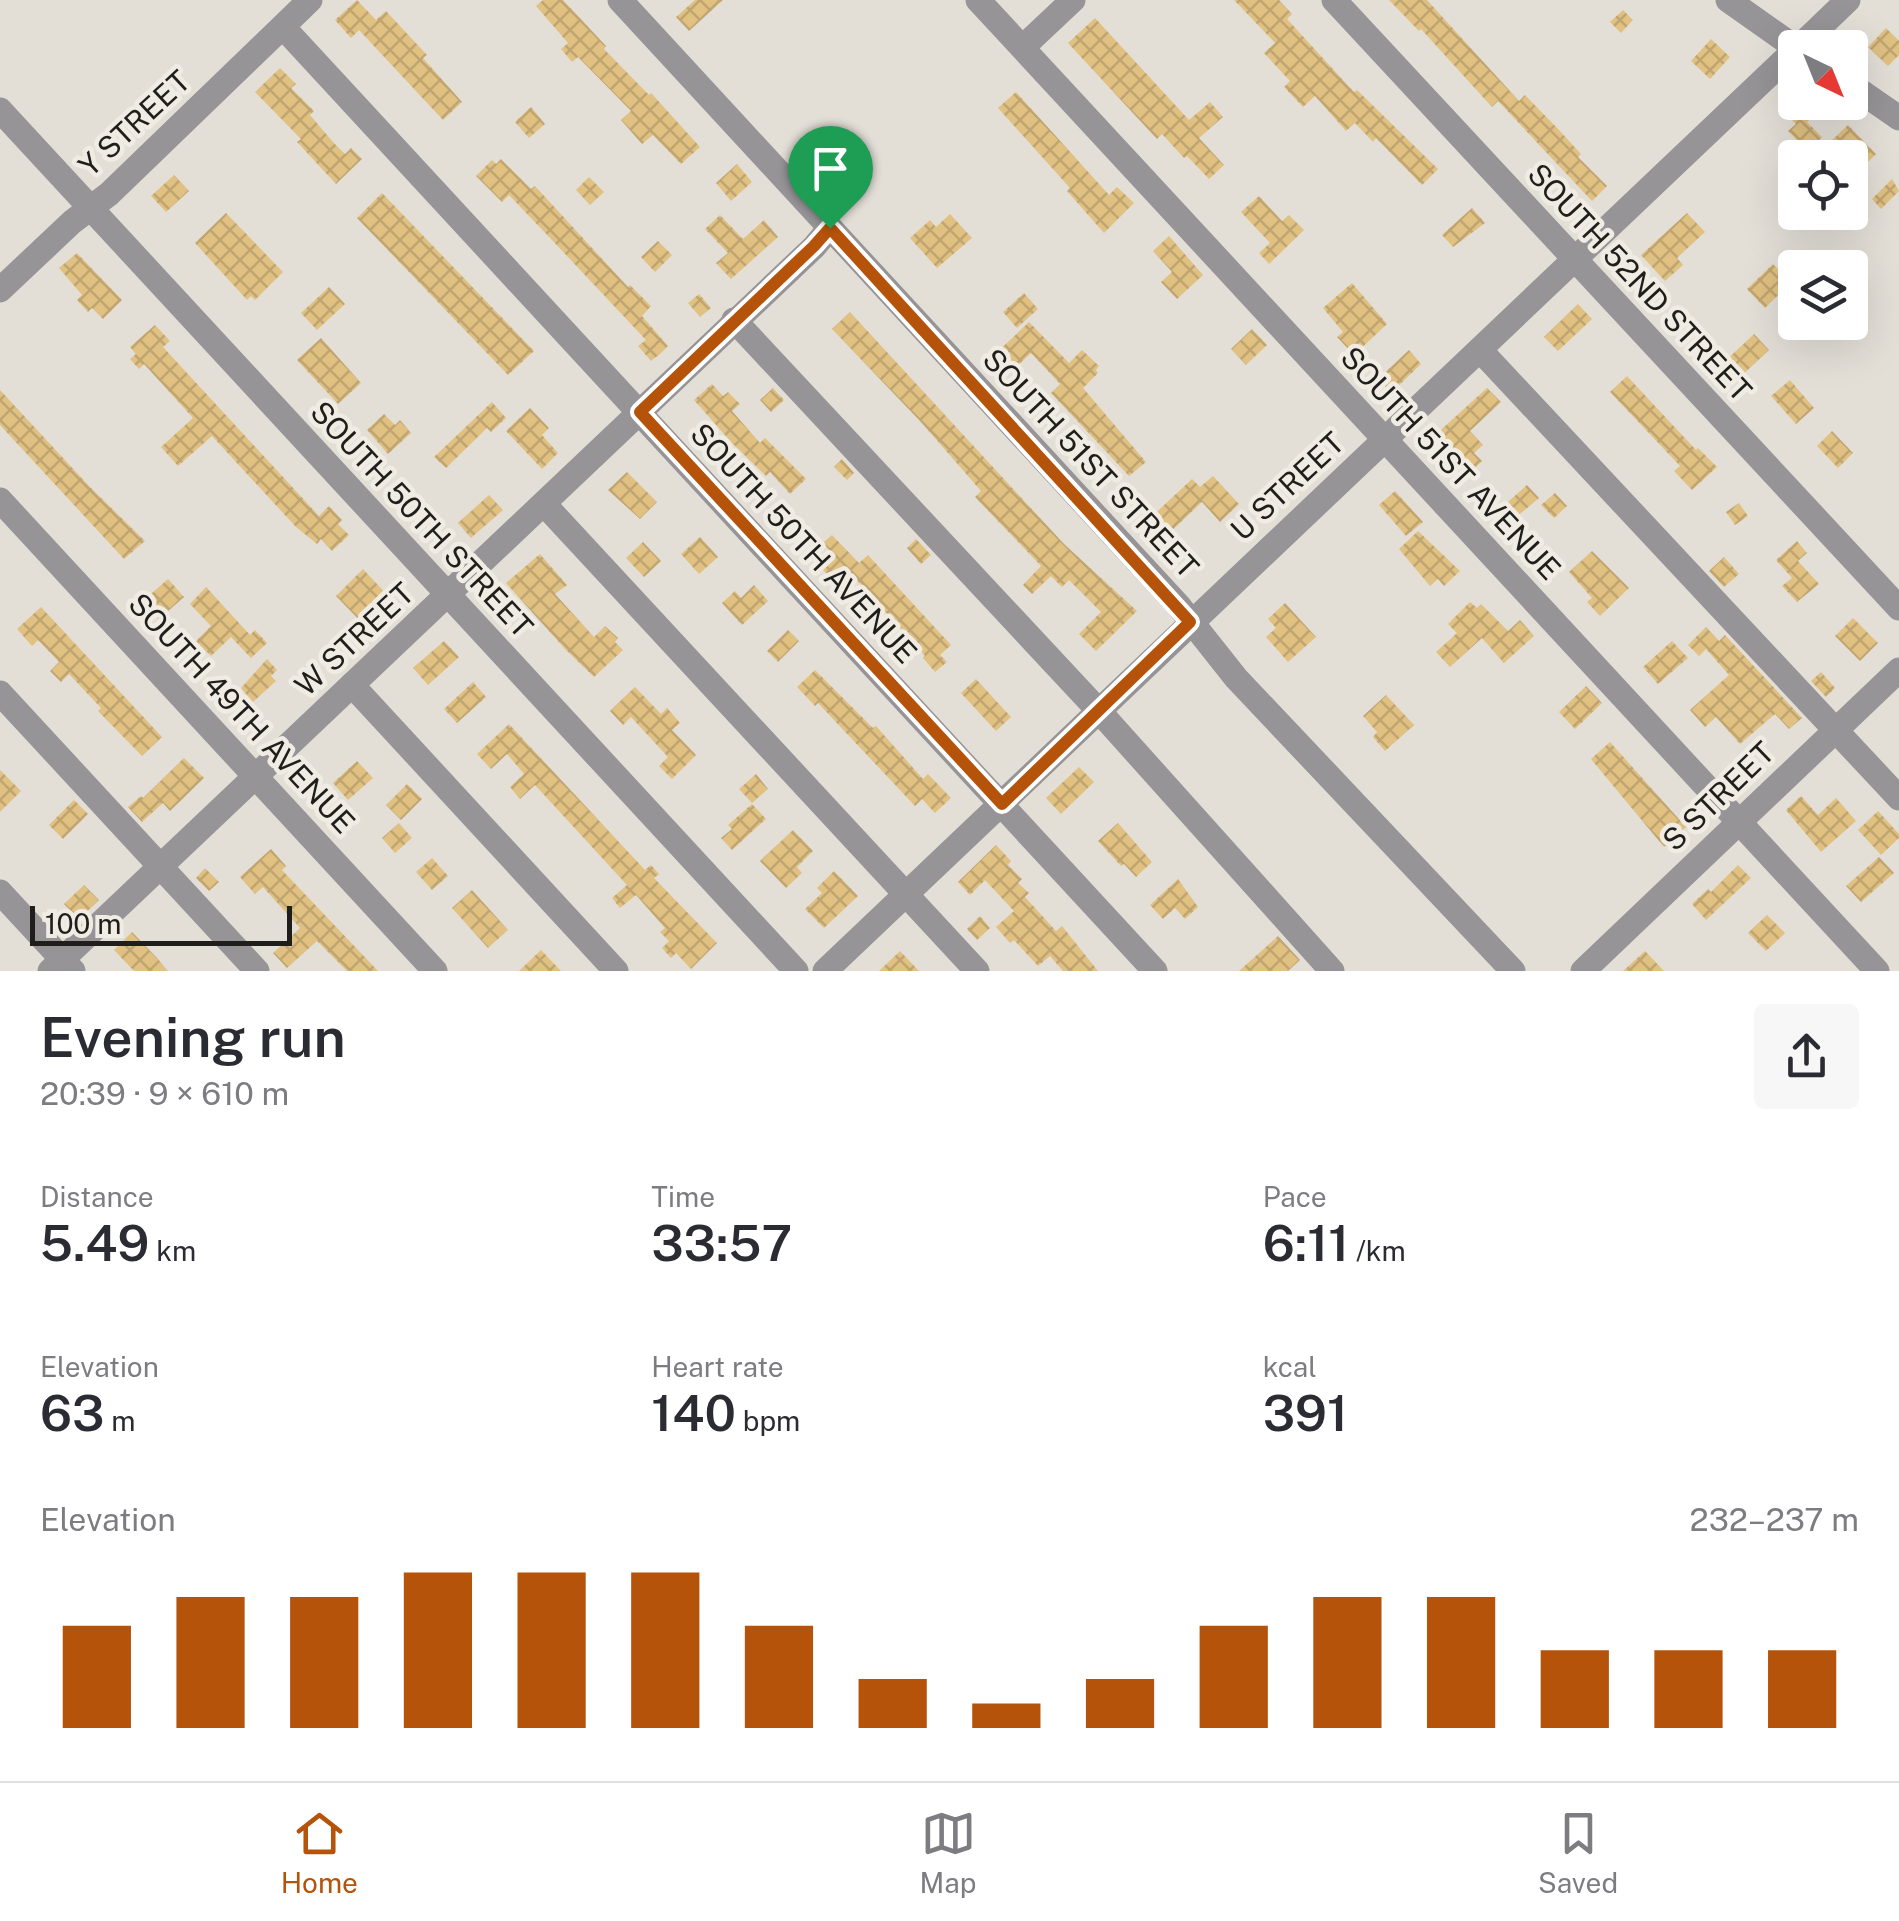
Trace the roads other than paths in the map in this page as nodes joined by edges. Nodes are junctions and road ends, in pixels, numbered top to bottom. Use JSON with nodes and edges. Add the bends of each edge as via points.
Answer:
{"nodes":[{"id":1,"x":310,"y":0,"type":"edge"},
{"id":2,"x":620,"y":0,"type":"edge"},
{"id":3,"x":978,"y":0,"type":"edge"},
{"id":4,"x":1072,"y":0,"type":"edge"},
{"id":5,"x":1334,"y":0,"type":"edge"},
{"id":6,"x":1728,"y":0,"type":"edge"},
{"id":7,"x":1848,"y":0,"type":"edge"},
{"id":8,"x":283,"y":27,"type":"junction"},
{"id":9,"x":1816,"y":30,"type":"edge"},
{"id":10,"x":1778,"y":35,"type":"edge"},
{"id":11,"x":1023,"y":48,"type":"junction"},
{"id":12,"x":1778,"y":65,"type":"edge"},
{"id":13,"x":1868,"y":96,"type":"edge"},
{"id":14,"x":0,"y":110,"type":"edge"},
{"id":15,"x":1899,"y":118,"type":"edge"},
{"id":16,"x":91,"y":208,"type":"junction"},
{"id":17,"x":830,"y":228,"type":"junction"},
{"id":18,"x":1576,"y":260,"type":"junction"},
{"id":19,"x":0,"y":290,"type":"edge"},
{"id":20,"x":734,"y":320,"type":"junction"},
{"id":21,"x":1480,"y":350,"type":"junction"},
{"id":22,"x":640,"y":412,"type":"junction"},
{"id":23,"x":1384,"y":439,"type":"junction"},
{"id":24,"x":0,"y":500,"type":"edge"},
{"id":25,"x":544,"y":504,"type":"junction"},
{"id":26,"x":448,"y":595,"type":"junction"},
{"id":27,"x":1899,"y":608,"type":"edge"},
{"id":28,"x":1190,"y":622,"type":"junction"},
{"id":29,"x":1899,"y":670,"type":"edge"},
{"id":30,"x":352,"y":685,"type":"junction"},
{"id":31,"x":0,"y":694,"type":"edge"},
{"id":32,"x":1098,"y":710,"type":"junction"},
{"id":33,"x":1836,"y":730,"type":"junction"},
{"id":34,"x":256,"y":777,"type":"junction"},
{"id":35,"x":1899,"y":798,"type":"edge"},
{"id":36,"x":1002,"y":804,"type":"junction"},
{"id":37,"x":1738,"y":821,"type":"junction"},
{"id":38,"x":161,"y":866,"type":"junction"},
{"id":39,"x":0,"y":892,"type":"edge"},
{"id":40,"x":906,"y":894,"type":"junction"},
{"id":41,"x":61,"y":967,"type":"edge"},
{"id":42,"x":258,"y":971,"type":"edge"},
{"id":43,"x":435,"y":971,"type":"edge"},
{"id":44,"x":616,"y":971,"type":"edge"},
{"id":45,"x":796,"y":971,"type":"edge"},
{"id":46,"x":825,"y":971,"type":"edge"},
{"id":47,"x":978,"y":971,"type":"edge"},
{"id":48,"x":1155,"y":971,"type":"edge"},
{"id":49,"x":1332,"y":971,"type":"edge"},
{"id":50,"x":1512,"y":971,"type":"edge"},
{"id":51,"x":1583,"y":971,"type":"edge"},
{"id":52,"x":1877,"y":971,"type":"edge"}],
"edges":[{"from":1,"to":8,"type":"street","name":"Y STREET"},
{"from":2,"to":17,"type":"street","name":"SOUTH 51ST STREET"},
{"from":3,"to":11,"type":"street","name":"SOUTH 51ST AVENUE"},
{"from":4,"to":11,"type":"street"},
{"from":5,"to":18,"type":"street","name":"SOUTH 52ND STREET"},
{"from":6,"to":10,"type":"street"},
{"from":7,"to":9,"type":"street","name":"U STREET"},
{"from":8,"to":16,"type":"street","name":"Y STREET"},
{"from":8,"to":22,"type":"street","name":"SOUTH 50TH AVENUE"},
{"from":11,"to":23,"type":"street","name":"SOUTH 51ST AVENUE"},
{"from":12,"to":18,"type":"street","name":"U STREET"},
{"from":13,"to":15,"type":"street"},
{"from":14,"to":16,"type":"street","name":"SOUTH 50TH STREET"},
{"from":16,"to":19,"type":"street","name":"Y STREET"},
{"from":16,"to":26,"type":"street","name":"SOUTH 50TH STREET"},
{"from":17,"to":20,"type":"street","name":"W STREET"},
{"from":17,"to":28,"type":"street","name":"SOUTH 51ST STREET"},
{"from":18,"to":21,"type":"street","name":"U STREET"},
{"from":18,"to":27,"type":"street","name":"SOUTH 52ND STREET"},
{"from":20,"to":22,"type":"street","name":"W STREET"},
{"from":20,"to":32,"type":"street"},
{"from":21,"to":23,"type":"street","name":"U STREET"},
{"from":21,"to":33,"type":"street"},
{"from":22,"to":25,"type":"street","name":"W STREET"},
{"from":22,"to":36,"type":"street","name":"SOUTH 50TH AVENUE"},
{"from":23,"to":28,"type":"street","name":"U STREET"},
{"from":23,"to":37,"type":"street","name":"SOUTH 51ST AVENUE"},
{"from":24,"to":34,"type":"street","name":"SOUTH 49TH AVENUE"},
{"from":25,"to":26,"type":"street","name":"W STREET"},
{"from":25,"to":40,"type":"street"},
{"from":26,"to":30,"type":"street","name":"W STREET"},
{"from":26,"to":45,"type":"street","name":"SOUTH 50TH STREET"},
{"from":28,"to":32,"type":"street","name":"U STREET"},
{"from":28,"to":50,"type":"street","name":"SOUTH 51ST STREET"},
{"from":29,"to":33,"type":"street","name":"S STREET"},
{"from":30,"to":34,"type":"street","name":"W STREET"},
{"from":30,"to":44,"type":"street"},
{"from":31,"to":38,"type":"street"},
{"from":32,"to":36,"type":"street","name":"U STREET"},
{"from":32,"to":49,"type":"street"},
{"from":33,"to":35,"type":"street"},
{"from":33,"to":37,"type":"street","name":"S STREET"},
{"from":34,"to":38,"type":"street","name":"W STREET"},
{"from":34,"to":43,"type":"street","name":"SOUTH 49TH AVENUE"},
{"from":36,"to":40,"type":"street","name":"U STREET"},
{"from":36,"to":48,"type":"street","name":"SOUTH 50TH AVENUE"},
{"from":37,"to":51,"type":"street","name":"S STREET"},
{"from":37,"to":52,"type":"street","name":"SOUTH 51ST AVENUE"},
{"from":38,"to":41,"type":"street","name":"W STREET"},
{"from":38,"to":42,"type":"street"},
{"from":39,"to":41,"type":"street"},
{"from":40,"to":46,"type":"street","name":"U STREET"},
{"from":40,"to":47,"type":"street"}]}
